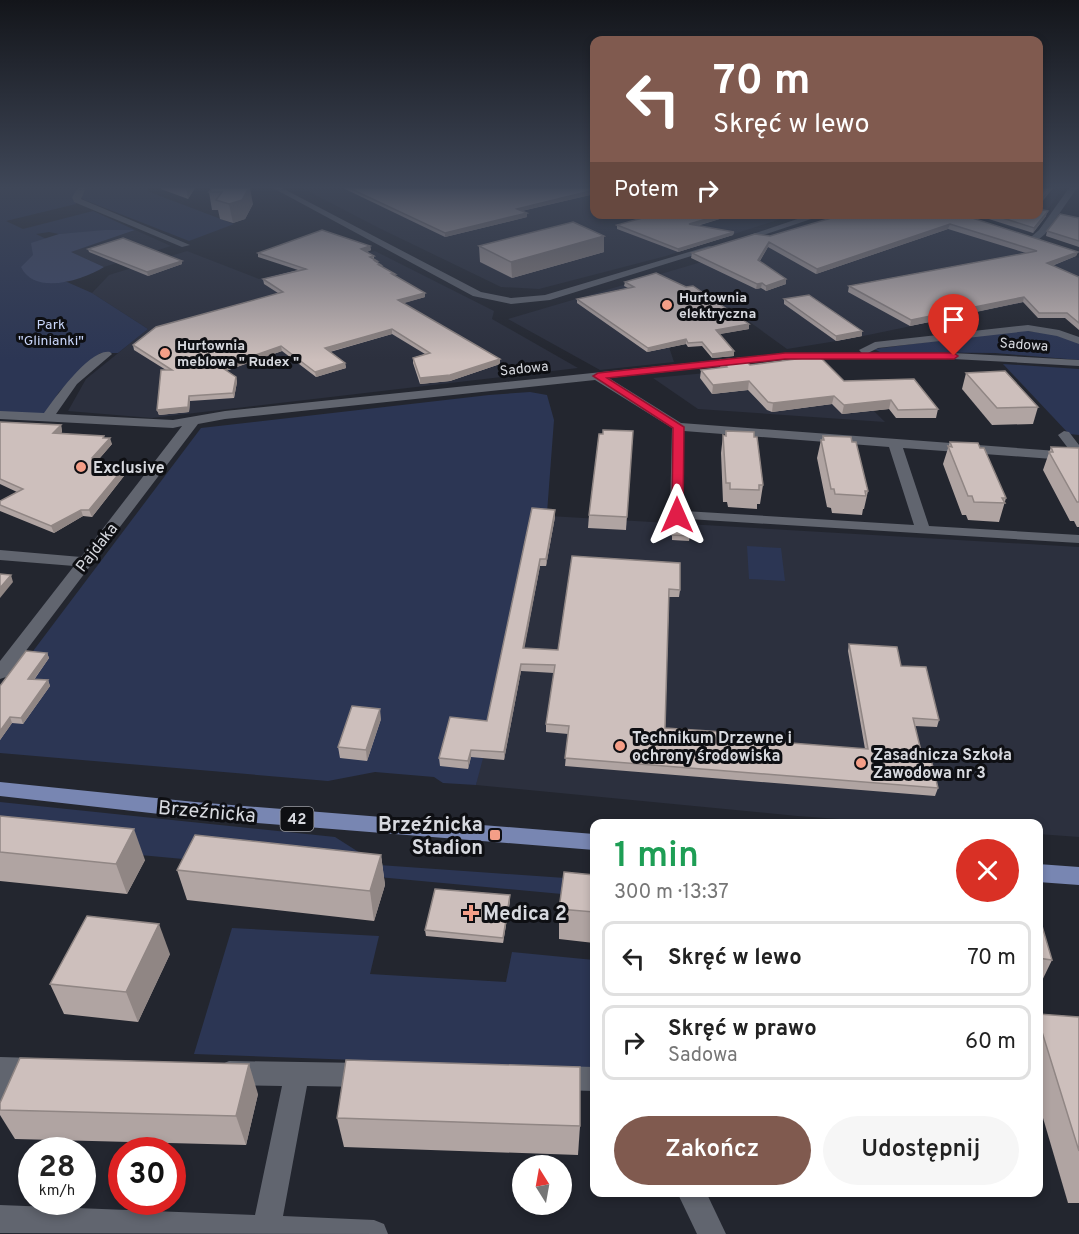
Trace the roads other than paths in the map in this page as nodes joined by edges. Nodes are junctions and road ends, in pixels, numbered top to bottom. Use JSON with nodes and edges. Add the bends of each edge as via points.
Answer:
{"nodes":[{"id":1,"x":386,"y":246,"type":"edge"},
{"id":2,"x":718,"y":246,"type":"edge"},
{"id":3,"x":1079,"y":340,"type":"edge"},
{"id":4,"x":106,"y":354,"type":"dead end"},
{"id":5,"x":860,"y":355,"type":"junction"},
{"id":6,"x":1079,"y":363,"type":"edge"},
{"id":7,"x":598,"y":376,"type":"junction"},
{"id":8,"x":0,"y":415,"type":"edge"},
{"id":9,"x":47,"y":418,"type":"junction"},
{"id":10,"x":193,"y":422,"type":"junction"},
{"id":11,"x":678,"y":427,"type":"junction"},
{"id":12,"x":1064,"y":435,"type":"dead end"},
{"id":13,"x":895,"y":444,"type":"junction"},
{"id":14,"x":1079,"y":455,"type":"edge"},
{"id":15,"x":923,"y":531,"type":"junction"},
{"id":16,"x":1079,"y":540,"type":"edge"},
{"id":17,"x":0,"y":555,"type":"edge"},
{"id":18,"x":85,"y":562,"type":"junction"},
{"id":19,"x":0,"y":673,"type":"edge"},
{"id":20,"x":0,"y":789,"type":"edge"},
{"id":21,"x":590,"y":842,"type":"edge"},
{"id":22,"x":1043,"y":873,"type":"edge"},
{"id":23,"x":1079,"y":876,"type":"edge"},
{"id":24,"x":5,"y":1069,"type":"edge"},
{"id":25,"x":58,"y":1070,"type":"edge"},
{"id":26,"x":201,"y":1072,"type":"edge"},
{"id":27,"x":297,"y":1074,"type":"junction"},
{"id":28,"x":392,"y":1076,"type":"edge"},
{"id":29,"x":534,"y":1078,"type":"edge"},
{"id":30,"x":590,"y":1079,"type":"edge"},
{"id":31,"x":0,"y":1093,"type":"edge"},
{"id":32,"x":694,"y":1197,"type":"edge"},
{"id":33,"x":0,"y":1219,"type":"edge"},
{"id":34,"x":266,"y":1230,"type":"junction"},
{"id":35,"x":374,"y":1234,"type":"edge"},
{"id":36,"x":712,"y":1234,"type":"edge"}],
"edges":[{"from":1,"to":2,"type":"street","via":[[477,294],[511,301],[546,298]]},
{"from":3,"to":5,"type":"street","name":"Sadowa","via":[[1048,331],[1017,329],[875,345]]},
{"from":4,"to":9,"type":"street","via":[[73,381]]},
{"from":5,"to":6,"type":"street","name":"Sadowa"},
{"from":5,"to":7,"type":"street","name":"Sadowa","via":[[785,356]]},
{"from":7,"to":10,"type":"street","name":"Sadowa","via":[[225,415]]},
{"from":7,"to":11,"type":"street"},
{"from":8,"to":9,"type":"street","name":"Sadowa"},
{"from":9,"to":10,"type":"street","name":"Sadowa","via":[[138,424]]},
{"from":10,"to":18,"type":"street","name":"Pajdaka"},
{"from":11,"to":13,"type":"street"},
{"from":11,"to":15,"type":"street","via":[[677,515]]},
{"from":12,"to":14,"type":"street"},
{"from":13,"to":14,"type":"street"},
{"from":13,"to":15,"type":"street"},
{"from":15,"to":16,"type":"street"},
{"from":17,"to":18,"type":"street"},
{"from":18,"to":19,"type":"street","name":"Pajdaka"},
{"from":20,"to":21,"type":"main road","name":"Brzeźnicka","number":"42","via":[[195,810]]},
{"from":22,"to":23,"type":"main road"},
{"from":24,"to":25,"type":"street"},
{"from":24,"to":31,"type":"street"},
{"from":26,"to":27,"type":"street"},
{"from":27,"to":28,"type":"street"},
{"from":27,"to":34,"type":"street"},
{"from":29,"to":30,"type":"street"},
{"from":32,"to":36,"type":"street"},
{"from":33,"to":34,"type":"street"},
{"from":34,"to":35,"type":"street"}]}
